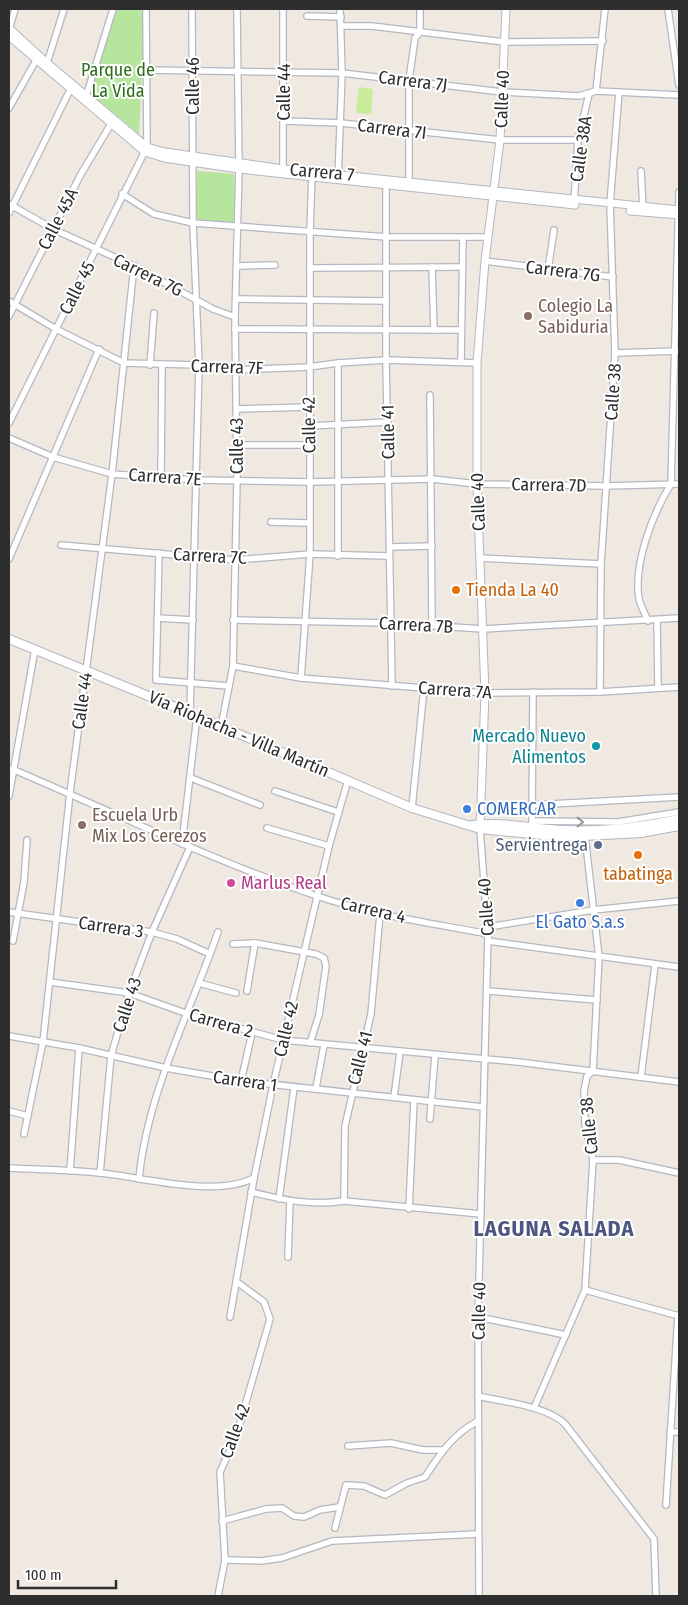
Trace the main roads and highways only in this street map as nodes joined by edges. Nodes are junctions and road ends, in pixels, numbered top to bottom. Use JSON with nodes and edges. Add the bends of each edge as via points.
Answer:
{"nodes":[{"id":1,"x":9,"y":639,"type":"edge"},
{"id":2,"x":679,"y":819,"type":"edge"},
{"id":3,"x":679,"y":826,"type":"edge"},
{"id":4,"x":532,"y":828,"type":"junction"}],
"edges":[{"from":1,"to":4,"type":"main road","name":"Vía Riohacha - Villa Martín","via":[[412,808],[470,825]]},
{"from":2,"to":4,"type":"main road","via":[[585,830]]},
{"from":3,"to":4,"type":"main road","via":[[641,833],[564,838]]}]}
